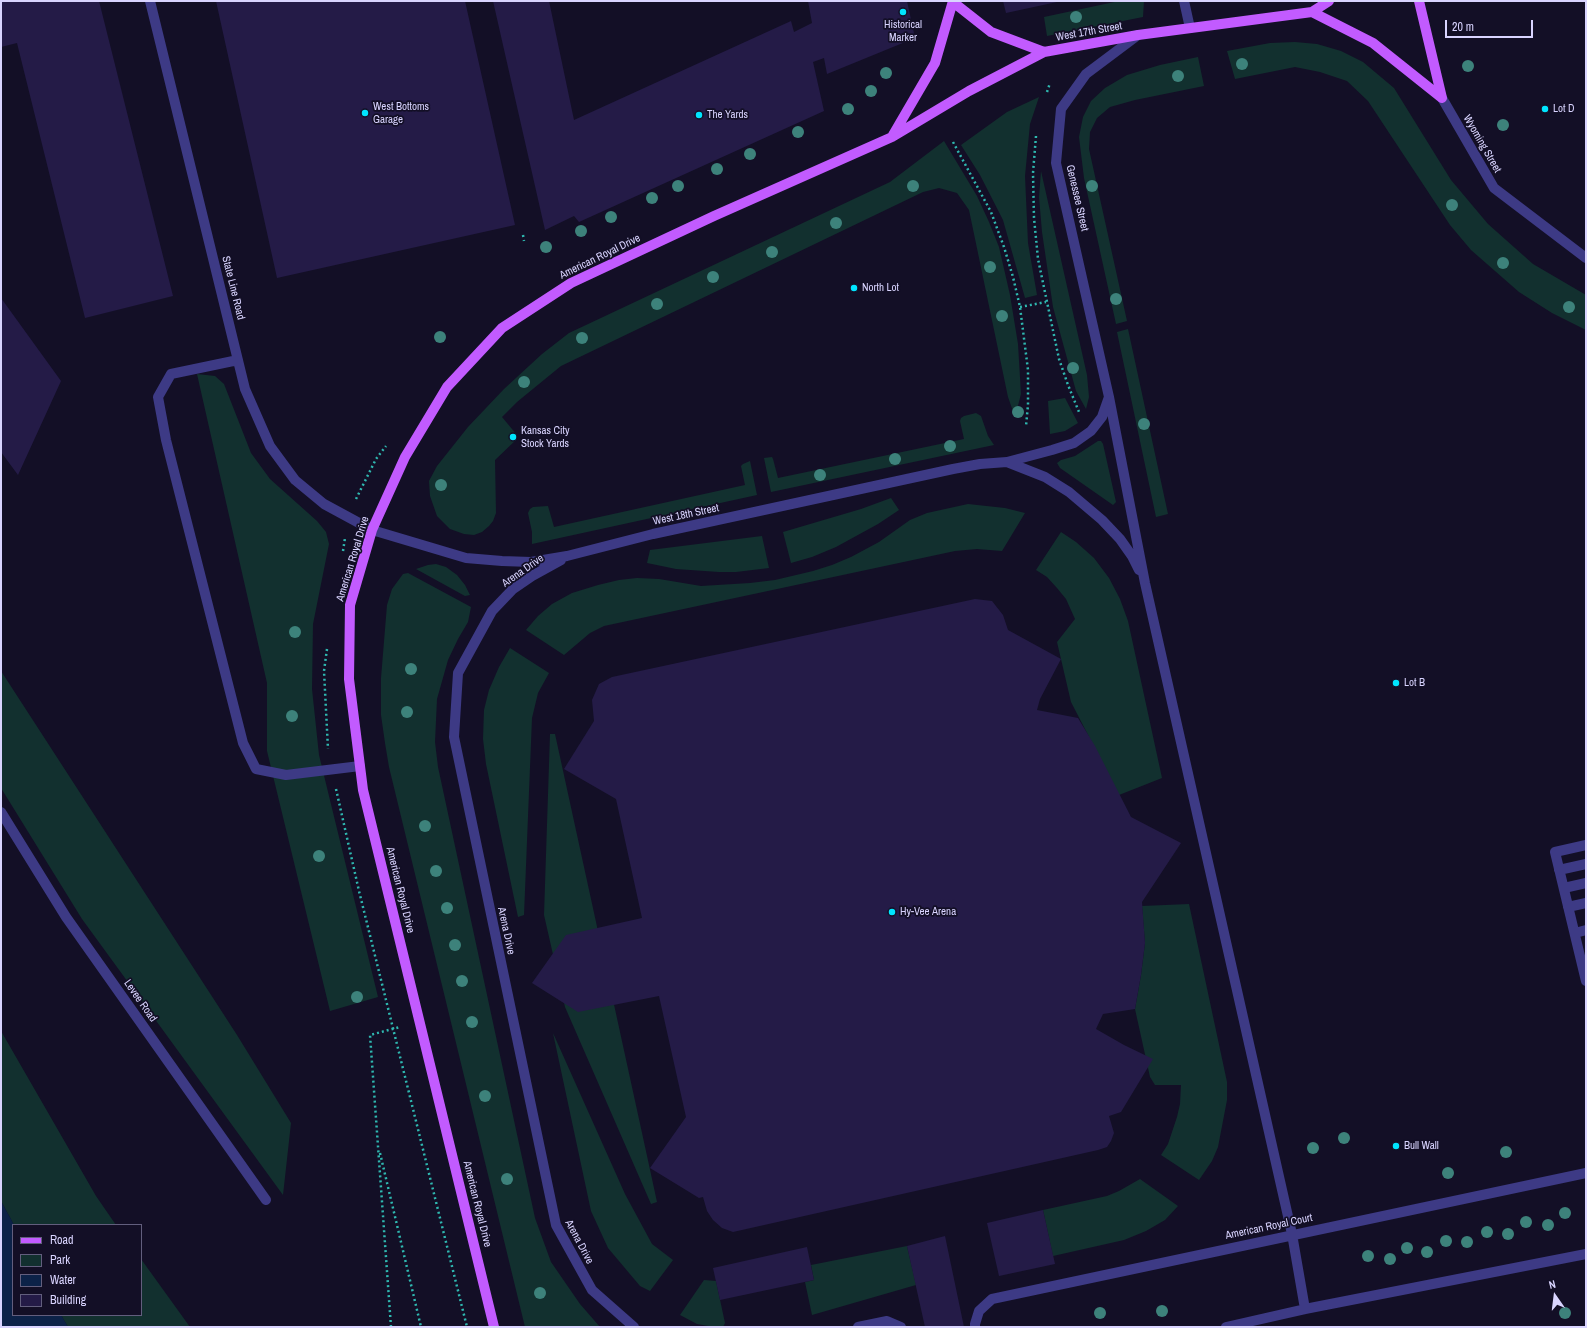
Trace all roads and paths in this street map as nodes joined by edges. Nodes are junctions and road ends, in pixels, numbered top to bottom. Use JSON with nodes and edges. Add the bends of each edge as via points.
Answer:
{"nodes":[{"id":1,"x":150,"y":1,"type":"edge"},
{"id":2,"x":1184,"y":1,"type":"edge"},
{"id":3,"x":1329,"y":1,"type":"edge"},
{"id":4,"x":1419,"y":1,"type":"edge"},
{"id":5,"x":953,"y":2,"type":"edge"},
{"id":6,"x":1312,"y":12,"type":"junction"},
{"id":7,"x":1190,"y":28,"type":"junction"},
{"id":8,"x":1138,"y":35,"type":"junction"},
{"id":9,"x":1044,"y":52,"type":"junction"},
{"id":10,"x":1050,"y":83,"type":"dead end"},
{"id":11,"x":1045,"y":96,"type":"dead end"},
{"id":12,"x":1442,"y":98,"type":"junction"},
{"id":13,"x":1036,"y":134,"type":"dead end"},
{"id":14,"x":892,"y":137,"type":"junction"},
{"id":15,"x":953,"y":142,"type":"dead end"},
{"id":16,"x":523,"y":235,"type":"dead end"},
{"id":17,"x":524,"y":241,"type":"dead end"},
{"id":18,"x":1586,"y":258,"type":"edge"},
{"id":19,"x":1046,"y":302,"type":"junction"},
{"id":20,"x":1020,"y":307,"type":"junction"},
{"id":21,"x":238,"y":360,"type":"junction"},
{"id":22,"x":1109,"y":397,"type":"junction"},
{"id":23,"x":1081,"y":416,"type":"dead end"},
{"id":24,"x":1026,"y":426,"type":"dead end"},
{"id":25,"x":390,"y":440,"type":"dead end"},
{"id":26,"x":1008,"y":462,"type":"junction"},
{"id":27,"x":348,"y":517,"type":"junction"},
{"id":28,"x":372,"y":530,"type":"junction"},
{"id":29,"x":342,"y":554,"type":"dead end"},
{"id":30,"x":567,"y":556,"type":"junction"},
{"id":31,"x":1145,"y":583,"type":"junction"},
{"id":32,"x":328,"y":647,"type":"dead end"},
{"id":33,"x":360,"y":766,"type":"junction"},
{"id":34,"x":331,"y":770,"type":"junction"},
{"id":35,"x":1,"y":812,"type":"edge"},
{"id":36,"x":1586,"y":845,"type":"edge"},
{"id":37,"x":1586,"y":864,"type":"edge"},
{"id":38,"x":1559,"y":870,"type":"junction"},
{"id":39,"x":1586,"y":883,"type":"edge"},
{"id":40,"x":1564,"y":888,"type":"junction"},
{"id":41,"x":1586,"y":903,"type":"edge"},
{"id":42,"x":1568,"y":907,"type":"junction"},
{"id":43,"x":1586,"y":930,"type":"edge"},
{"id":44,"x":1574,"y":933,"type":"junction"},
{"id":45,"x":1586,"y":981,"type":"edge"},
{"id":46,"x":420,"y":1022,"type":"junction"},
{"id":47,"x":393,"y":1029,"type":"junction"},
{"id":48,"x":378,"y":1144,"type":"junction"},
{"id":49,"x":1586,"y":1173,"type":"edge"},
{"id":50,"x":266,"y":1200,"type":"dead end"},
{"id":51,"x":1292,"y":1234,"type":"junction"},
{"id":52,"x":1586,"y":1254,"type":"edge"},
{"id":53,"x":1305,"y":1309,"type":"junction"},
{"id":54,"x":391,"y":1327,"type":"edge"},
{"id":55,"x":421,"y":1327,"type":"edge"},
{"id":56,"x":467,"y":1327,"type":"edge"},
{"id":57,"x":494,"y":1327,"type":"edge"},
{"id":58,"x":634,"y":1327,"type":"edge"},
{"id":59,"x":858,"y":1327,"type":"edge"},
{"id":60,"x":901,"y":1327,"type":"edge"},
{"id":61,"x":975,"y":1327,"type":"edge"},
{"id":62,"x":1226,"y":1327,"type":"edge"}],
"edges":[{"from":1,"to":21,"type":"street","name":"State Line Road"},
{"from":2,"to":7,"type":"street"},
{"from":3,"to":6,"type":"main road"},
{"from":4,"to":12,"type":"main road","name":"Wyoming Street"},
{"from":5,"to":9,"type":"main road","via":[[990,32]]},
{"from":5,"to":14,"type":"main road","via":[[935,63]]},
{"from":6,"to":7,"type":"main road","name":"West 17th Street"},
{"from":6,"to":12,"type":"main road","via":[[1373,43]]},
{"from":7,"to":8,"type":"main road","name":"West 17th Street"},
{"from":8,"to":9,"type":"main road","name":"West 17th Street"},
{"from":8,"to":22,"type":"street","name":"Genessee Street","via":[[1086,74],[1061,109],[1056,163]]},
{"from":9,"to":14,"type":"main road","name":"West 17th Street","via":[[969,91]]},
{"from":10,"to":11,"type":"path"},
{"from":12,"to":18,"type":"street","name":"Wyoming Street","via":[[1494,188]]},
{"from":13,"to":19,"type":"path","via":[[1033,173],[1034,218]]},
{"from":14,"to":28,"type":"main road","name":"American Royal Drive","via":[[571,283],[502,328],[447,386],[405,457]]},
{"from":15,"to":20,"type":"path","via":[[992,212],[1011,269]]},
{"from":16,"to":17,"type":"path"},
{"from":19,"to":20,"type":"path"},
{"from":19,"to":23,"type":"path","via":[[1059,359]]},
{"from":20,"to":24,"type":"path","via":[[1028,370]]},
{"from":21,"to":27,"type":"street","name":"State Line Road","via":[[246,389],[270,446],[296,480],[324,504]]},
{"from":21,"to":34,"type":"street","via":[[171,374],[158,397],[166,440],[243,743],[256,769],[286,775]]},
{"from":22,"to":26,"type":"street","name":"West 18th Street","via":[[1102,417],[1091,431],[1074,443]]},
{"from":22,"to":31,"type":"street","name":"Genessee Street"},
{"from":25,"to":27,"type":"path","via":[[376,459]]},
{"from":26,"to":30,"type":"street","name":"West 18th Street","via":[[953,469],[653,534]]},
{"from":26,"to":31,"type":"street","name":"West 18th Street","via":[[1045,477],[1069,492],[1097,515],[1120,539],[1132,556]]},
{"from":27,"to":28,"type":"street","name":"State Line Road"},
{"from":27,"to":29,"type":"path"},
{"from":28,"to":30,"type":"street","name":"West 18th Street","via":[[466,558],[531,562]]},
{"from":28,"to":33,"type":"main road","name":"American Royal Drive","via":[[350,606],[349,679]]},
{"from":30,"to":58,"type":"street","name":"Arena Drive","via":[[514,589],[492,611],[458,673],[454,737],[556,1226],[592,1290]]},
{"from":31,"to":51,"type":"street"},
{"from":32,"to":34,"type":"path","via":[[324,670]]},
{"from":33,"to":34,"type":"street"},
{"from":33,"to":46,"type":"main road","name":"American Royal Drive","via":[[363,790]]},
{"from":34,"to":47,"type":"path"},
{"from":35,"to":50,"type":"street","name":"Levee Road","via":[[66,917]]},
{"from":36,"to":38,"type":"street","via":[[1555,852]]},
{"from":37,"to":38,"type":"street"},
{"from":38,"to":40,"type":"street"},
{"from":39,"to":40,"type":"street"},
{"from":40,"to":42,"type":"street"},
{"from":41,"to":42,"type":"street"},
{"from":42,"to":44,"type":"street"},
{"from":43,"to":44,"type":"street"},
{"from":44,"to":45,"type":"street"},
{"from":46,"to":47,"type":"path"},
{"from":46,"to":57,"type":"main road","name":"American Royal Drive"},
{"from":47,"to":48,"type":"path","via":[[370,1035]]},
{"from":47,"to":56,"type":"path"},
{"from":48,"to":54,"type":"path"},
{"from":48,"to":55,"type":"path"},
{"from":49,"to":51,"type":"street","name":"American Royal Court"},
{"from":51,"to":53,"type":"street"},
{"from":51,"to":61,"type":"street","name":"American Royal Court","via":[[992,1299],[979,1311]]},
{"from":52,"to":53,"type":"street"},
{"from":53,"to":62,"type":"street"},
{"from":59,"to":60,"type":"street","via":[[887,1321]]}]}
